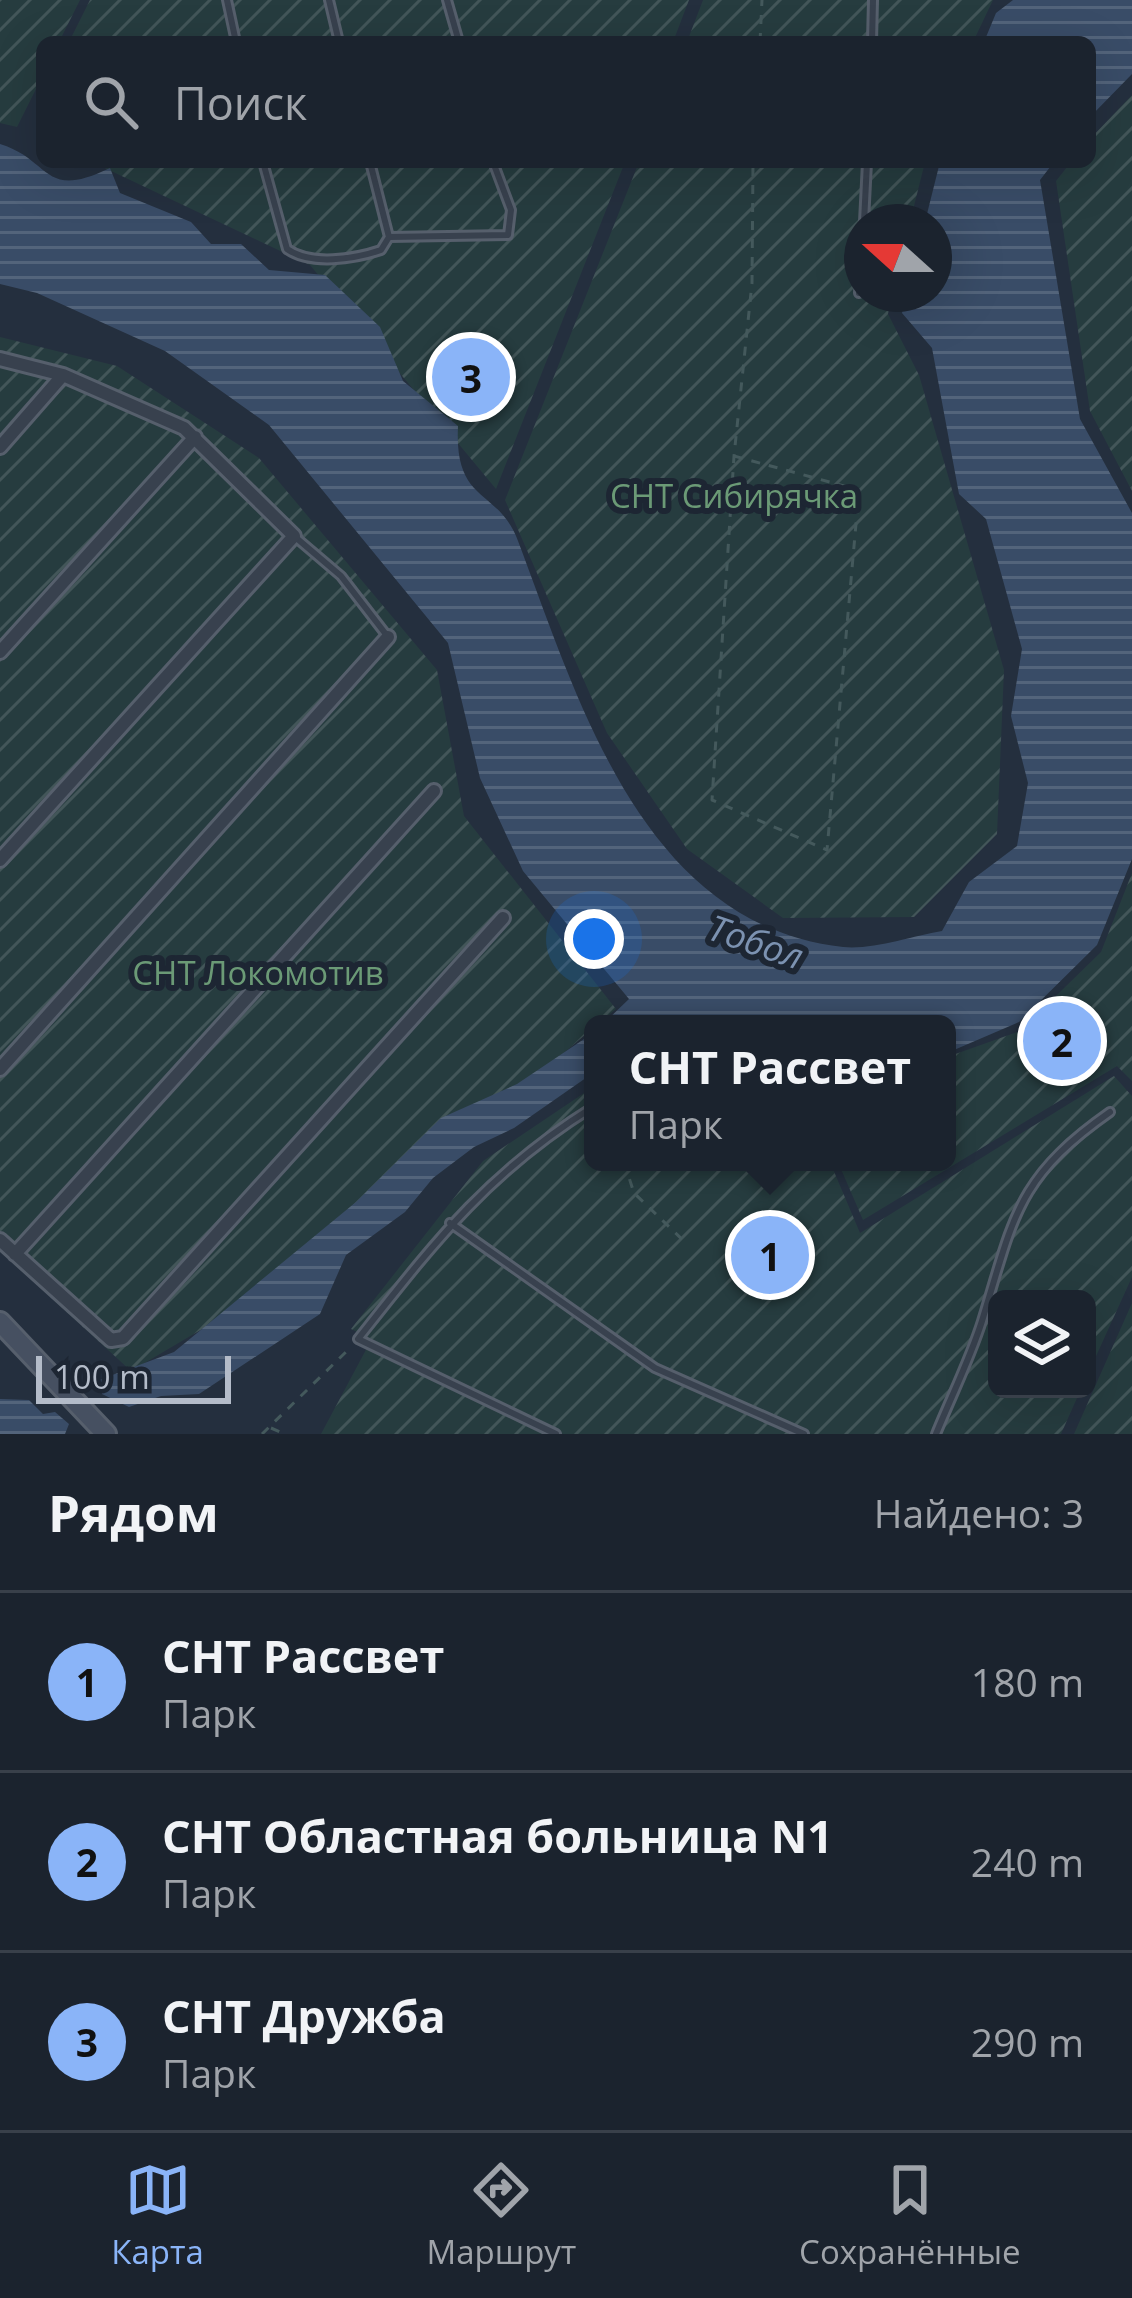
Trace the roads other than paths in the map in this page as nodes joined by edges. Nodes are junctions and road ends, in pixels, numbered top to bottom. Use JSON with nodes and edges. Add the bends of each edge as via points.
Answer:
{"nodes":[{"id":1,"x":226,"y":0,"type":"edge"},
{"id":2,"x":329,"y":0,"type":"edge"},
{"id":3,"x":447,"y":0,"type":"edge"},
{"id":4,"x":874,"y":0,"type":"edge"},
{"id":5,"x":235,"y":36,"type":"edge"},
{"id":6,"x":338,"y":36,"type":"edge"},
{"id":7,"x":457,"y":36,"type":"edge"},
{"id":8,"x":872,"y":36,"type":"edge"},
{"id":9,"x":264,"y":168,"type":"edge"},
{"id":10,"x":371,"y":168,"type":"edge"},
{"id":11,"x":495,"y":168,"type":"edge"},
{"id":12,"x":866,"y":168,"type":"edge"},
{"id":13,"x":865,"y":204,"type":"edge"},
{"id":14,"x":388,"y":237,"type":"junction"},
{"id":15,"x":0,"y":359,"type":"edge"},
{"id":16,"x":63,"y":375,"type":"junction"},
{"id":17,"x":195,"y":436,"type":"junction"},
{"id":18,"x":0,"y":446,"type":"edge"},
{"id":19,"x":294,"y":536,"type":"junction"},
{"id":20,"x":388,"y":637,"type":"joint"},
{"id":21,"x":0,"y":652,"type":"edge"},
{"id":22,"x":434,"y":791,"type":"dead end"},
{"id":23,"x":0,"y":860,"type":"edge"},
{"id":24,"x":503,"y":918,"type":"dead end"},
{"id":25,"x":0,"y":1069,"type":"edge"},
{"id":26,"x":1110,"y":1112,"type":"dead end"},
{"id":27,"x":584,"y":1113,"type":"edge"},
{"id":28,"x":449,"y":1223,"type":"junction"},
{"id":29,"x":0,"y":1240,"type":"edge"},
{"id":30,"x":16,"y":1254,"type":"junction"},
{"id":31,"x":0,"y":1322,"type":"edge"},
{"id":32,"x":106,"y":1434,"type":"edge"},
{"id":33,"x":556,"y":1434,"type":"edge"},
{"id":34,"x":804,"y":1434,"type":"edge"},
{"id":35,"x":936,"y":1434,"type":"edge"}],
"edges":[{"from":1,"to":5,"type":"lane"},
{"from":2,"to":6,"type":"lane"},
{"from":3,"to":7,"type":"lane"},
{"from":4,"to":8,"type":"lane"},
{"from":9,"to":14,"type":"lane","via":[[281,242],[295,255],[366,255]]},
{"from":10,"to":14,"type":"lane"},
{"from":11,"to":14,"type":"lane","via":[[511,210],[508,236]]},
{"from":12,"to":13,"type":"lane"},
{"from":15,"to":16,"type":"street"},
{"from":16,"to":17,"type":"street"},
{"from":16,"to":18,"type":"street"},
{"from":17,"to":19,"type":"street"},
{"from":17,"to":21,"type":"street"},
{"from":19,"to":20,"type":"lane","via":[[341,576]]},
{"from":19,"to":23,"type":"street"},
{"from":20,"to":25,"type":"street"},
{"from":22,"to":30,"type":"street"},
{"from":24,"to":30,"type":"street","via":[[123,1338],[111,1340]]},
{"from":26,"to":35,"type":"lane","via":[[1059,1149],[1018,1202]]},
{"from":27,"to":28,"type":"lane","via":[[520,1155]]},
{"from":28,"to":33,"type":"lane","via":[[358,1339]]},
{"from":28,"to":34,"type":"lane","via":[[655,1369]]},
{"from":29,"to":30,"type":"street"},
{"from":31,"to":32,"type":"main road"}]}
